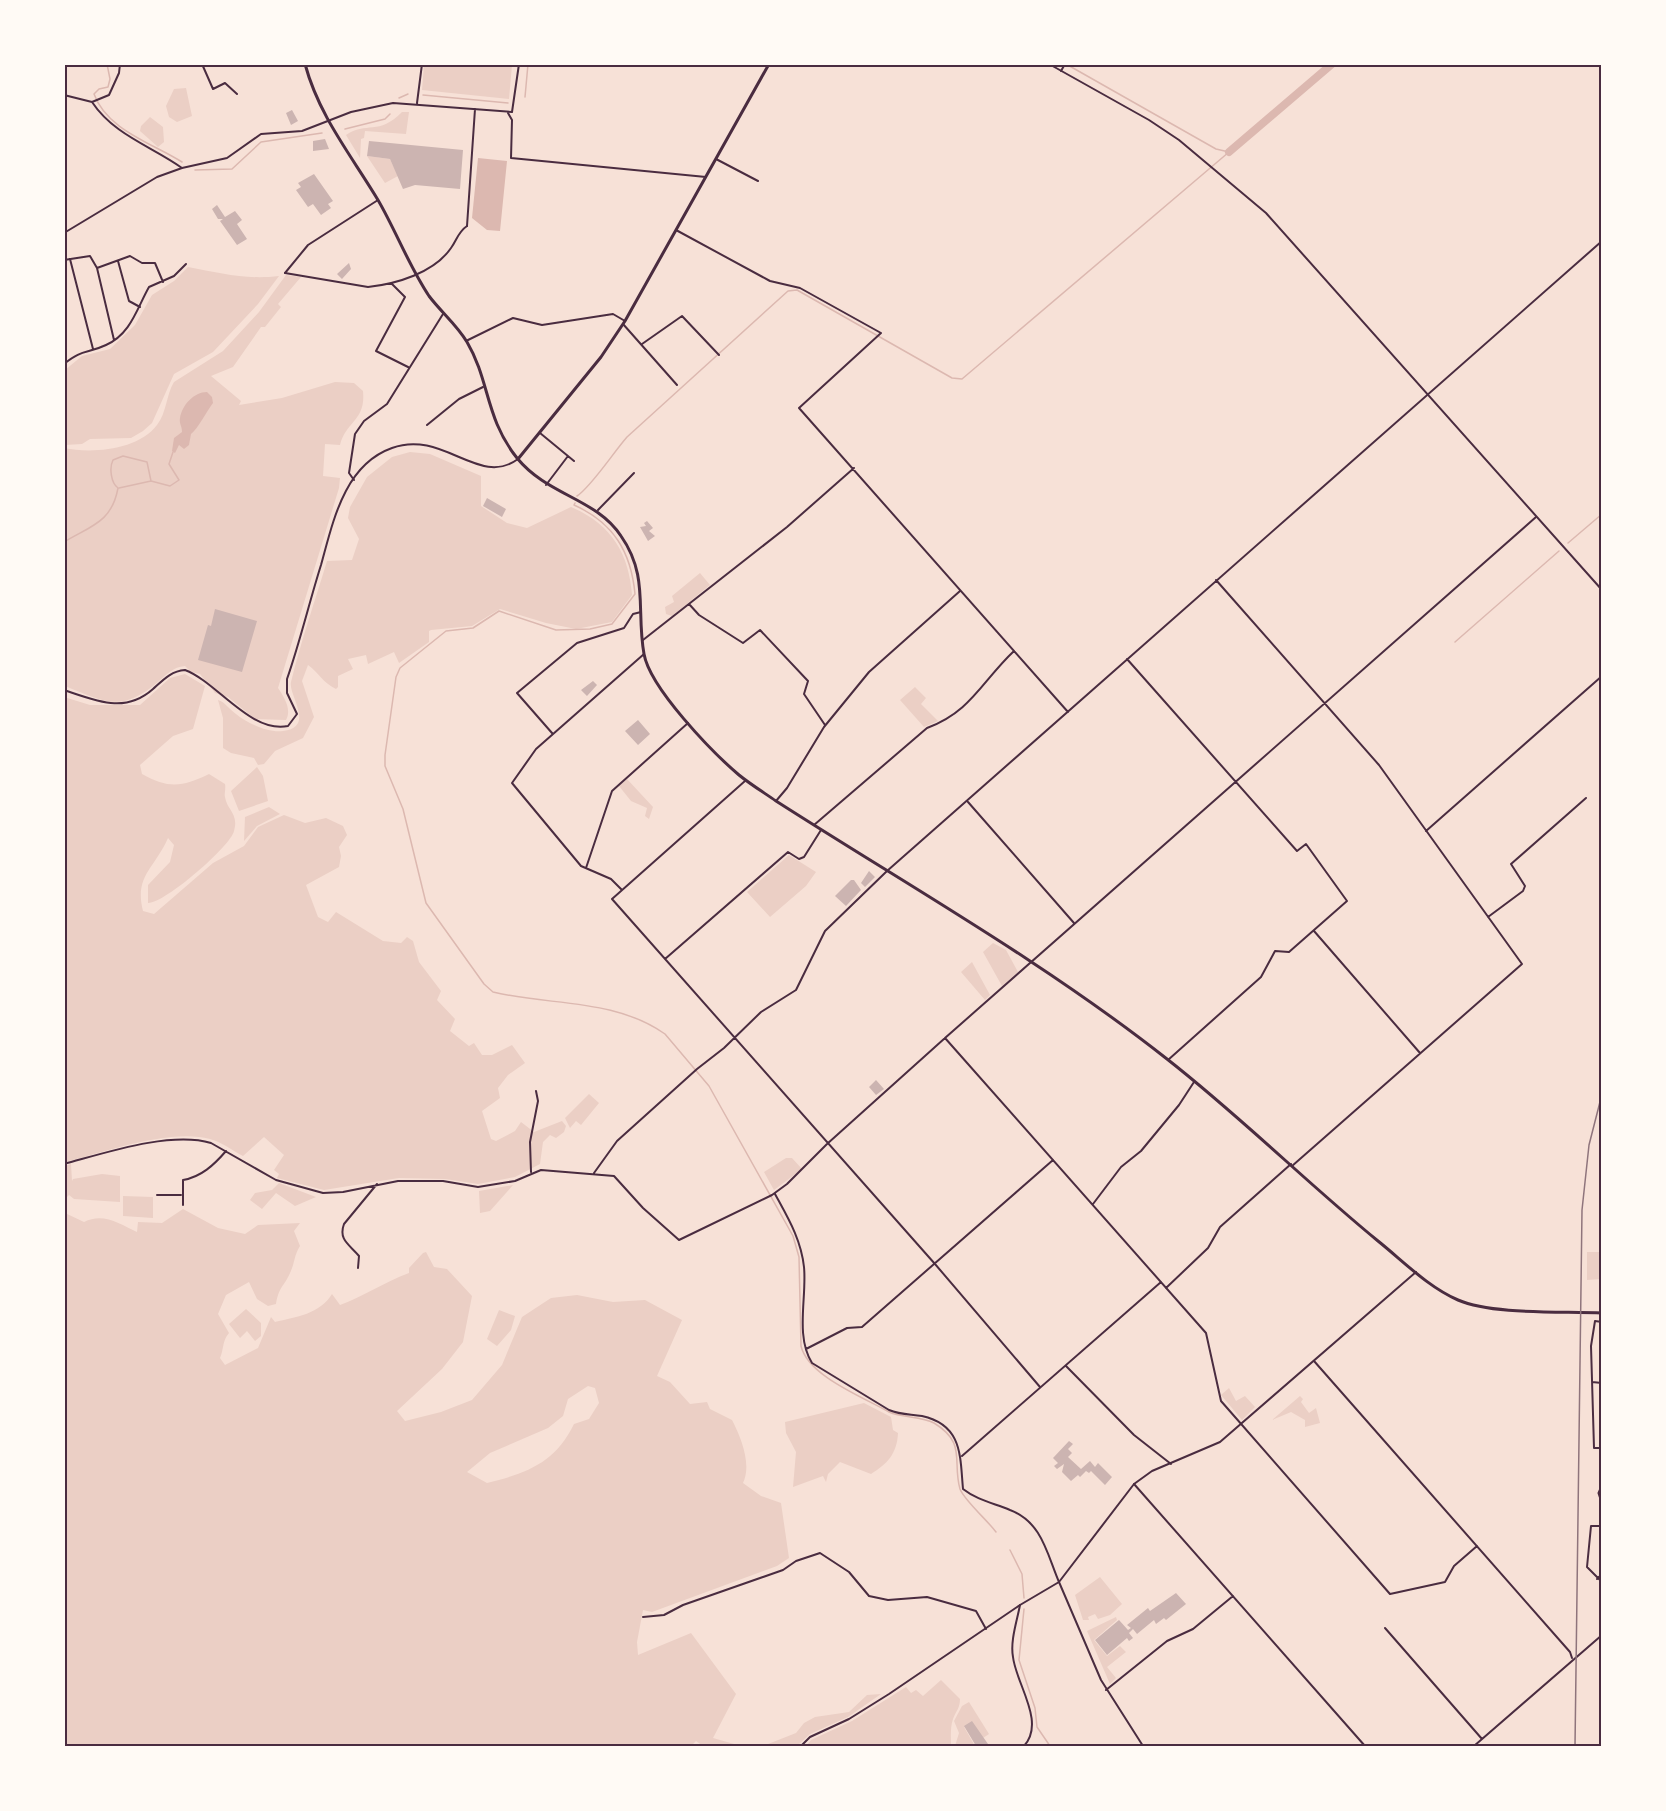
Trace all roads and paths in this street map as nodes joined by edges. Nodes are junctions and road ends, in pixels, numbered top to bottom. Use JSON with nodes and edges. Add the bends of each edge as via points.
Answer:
{"nodes":[{"id":1,"x":120,"y":64,"type":"edge"},
{"id":2,"x":202,"y":64,"type":"edge"},
{"id":3,"x":305,"y":64,"type":"edge"},
{"id":4,"x":422,"y":64,"type":"edge"},
{"id":5,"x":519,"y":64,"type":"edge"},
{"id":6,"x":769,"y":64,"type":"edge"},
{"id":7,"x":1049,"y":64,"type":"edge"},
{"id":8,"x":1065,"y":65,"type":"edge"},
{"id":9,"x":1061,"y":71,"type":"junction"},
{"id":10,"x":237,"y":94,"type":"dead end"},
{"id":11,"x":64,"y":95,"type":"edge"},
{"id":12,"x":93,"y":102,"type":"junction"},
{"id":13,"x":417,"y":104,"type":"junction"},
{"id":14,"x":476,"y":109,"type":"junction"},
{"id":15,"x":508,"y":113,"type":"junction"},
{"id":16,"x":327,"y":121,"type":"junction"},
{"id":17,"x":717,"y":159,"type":"junction"},
{"id":18,"x":182,"y":168,"type":"junction"},
{"id":19,"x":706,"y":177,"type":"junction"},
{"id":20,"x":758,"y":181,"type":"dead end"},
{"id":21,"x":378,"y":201,"type":"junction"},
{"id":22,"x":676,"y":230,"type":"junction"},
{"id":23,"x":64,"y":233,"type":"edge"},
{"id":24,"x":1602,"y":241,"type":"edge"},
{"id":25,"x":70,"y":259,"type":"junction"},
{"id":26,"x":64,"y":260,"type":"edge"},
{"id":27,"x":118,"y":261,"type":"junction"},
{"id":28,"x":186,"y":264,"type":"dead end"},
{"id":29,"x":97,"y":268,"type":"junction"},
{"id":30,"x":415,"y":274,"type":"junction"},
{"id":31,"x":163,"y":282,"type":"junction"},
{"id":32,"x":391,"y":283,"type":"junction"},
{"id":33,"x":140,"y":307,"type":"junction"},
{"id":34,"x":443,"y":314,"type":"junction"},
{"id":35,"x":624,"y":323,"type":"junction"},
{"id":36,"x":114,"y":341,"type":"junction"},
{"id":37,"x":466,"y":341,"type":"junction"},
{"id":38,"x":642,"y":344,"type":"junction"},
{"id":39,"x":93,"y":349,"type":"junction"},
{"id":40,"x":718,"y":353,"type":"dead end"},
{"id":41,"x":64,"y":364,"type":"edge"},
{"id":42,"x":409,"y":368,"type":"junction"},
{"id":43,"x":677,"y":385,"type":"dead end"},
{"id":44,"x":483,"y":387,"type":"junction"},
{"id":45,"x":1428,"y":394,"type":"junction"},
{"id":46,"x":427,"y":425,"type":"dead end"},
{"id":47,"x":540,"y":433,"type":"junction"},
{"id":48,"x":568,"y":456,"type":"junction"},
{"id":49,"x":518,"y":459,"type":"junction"},
{"id":50,"x":574,"y":461,"type":"dead end"},
{"id":51,"x":854,"y":468,"type":"junction"},
{"id":52,"x":634,"y":473,"type":"dead end"},
{"id":53,"x":354,"y":480,"type":"junction"},
{"id":54,"x":546,"y":485,"type":"junction"},
{"id":55,"x":598,"y":510,"type":"junction"},
{"id":56,"x":1537,"y":517,"type":"junction"},
{"id":57,"x":1216,"y":580,"type":"junction"},
{"id":58,"x":1602,"y":590,"type":"edge"},
{"id":59,"x":960,"y":591,"type":"junction"},
{"id":60,"x":689,"y":604,"type":"junction"},
{"id":61,"x":641,"y":612,"type":"junction"},
{"id":62,"x":643,"y":640,"type":"junction"},
{"id":63,"x":1014,"y":651,"type":"junction"},
{"id":64,"x":644,"y":654,"type":"junction"},
{"id":65,"x":1127,"y":659,"type":"junction"},
{"id":66,"x":1602,"y":676,"type":"edge"},
{"id":67,"x":64,"y":690,"type":"edge"},
{"id":68,"x":1325,"y":704,"type":"junction"},
{"id":69,"x":1068,"y":712,"type":"junction"},
{"id":70,"x":689,"y":723,"type":"junction"},
{"id":71,"x":825,"y":725,"type":"junction"},
{"id":72,"x":553,"y":734,"type":"junction"},
{"id":73,"x":746,"y":780,"type":"junction"},
{"id":74,"x":1236,"y":783,"type":"junction"},
{"id":75,"x":1587,"y":798,"type":"dead end"},
{"id":76,"x":776,"y":801,"type":"junction"},
{"id":77,"x":967,"y":801,"type":"junction"},
{"id":78,"x":814,"y":825,"type":"junction"},
{"id":79,"x":822,"y":830,"type":"junction"},
{"id":80,"x":1426,"y":831,"type":"junction"},
{"id":81,"x":586,"y":868,"type":"junction"},
{"id":82,"x":887,"y":871,"type":"junction"},
{"id":83,"x":621,"y":890,"type":"junction"},
{"id":84,"x":1488,"y":917,"type":"junction"},
{"id":85,"x":1074,"y":923,"type":"junction"},
{"id":86,"x":1314,"y":931,"type":"junction"},
{"id":87,"x":665,"y":959,"type":"junction"},
{"id":88,"x":1032,"y":963,"type":"junction"},
{"id":89,"x":735,"y":1038,"type":"junction"},
{"id":90,"x":945,"y":1038,"type":"junction"},
{"id":91,"x":1420,"y":1053,"type":"junction"},
{"id":92,"x":1168,"y":1060,"type":"junction"},
{"id":93,"x":1194,"y":1081,"type":"junction"},
{"id":94,"x":536,"y":1091,"type":"dead end"},
{"id":95,"x":827,"y":1144,"type":"junction"},
{"id":96,"x":226,"y":1151,"type":"junction"},
{"id":97,"x":1053,"y":1160,"type":"junction"},
{"id":98,"x":64,"y":1164,"type":"edge"},
{"id":99,"x":1292,"y":1165,"type":"junction"},
{"id":100,"x":531,"y":1172,"type":"junction"},
{"id":101,"x":594,"y":1173,"type":"junction"},
{"id":102,"x":377,"y":1185,"type":"junction"},
{"id":103,"x":157,"y":1195,"type":"dead end"},
{"id":104,"x":183,"y":1195,"type":"junction"},
{"id":105,"x":772,"y":1195,"type":"junction"},
{"id":106,"x":1093,"y":1204,"type":"junction"},
{"id":107,"x":183,"y":1205,"type":"dead end"},
{"id":108,"x":935,"y":1264,"type":"junction"},
{"id":109,"x":358,"y":1268,"type":"dead end"},
{"id":110,"x":1416,"y":1272,"type":"junction"},
{"id":111,"x":1161,"y":1282,"type":"junction"},
{"id":112,"x":1166,"y":1288,"type":"junction"},
{"id":113,"x":1602,"y":1312,"type":"edge"},
{"id":114,"x":1602,"y":1322,"type":"edge"},
{"id":115,"x":806,"y":1349,"type":"junction"},
{"id":116,"x":1314,"y":1361,"type":"junction"},
{"id":117,"x":1065,"y":1365,"type":"junction"},
{"id":118,"x":1592,"y":1382,"type":"junction"},
{"id":119,"x":1602,"y":1383,"type":"edge"},
{"id":120,"x":1040,"y":1387,"type":"junction"},
{"id":121,"x":1241,"y":1425,"type":"junction"},
{"id":122,"x":1602,"y":1449,"type":"edge"},
{"id":123,"x":962,"y":1456,"type":"junction"},
{"id":124,"x":1171,"y":1464,"type":"junction"},
{"id":125,"x":1134,"y":1484,"type":"junction"},
{"id":126,"x":1602,"y":1486,"type":"edge"},
{"id":127,"x":1602,"y":1502,"type":"edge"},
{"id":128,"x":1602,"y":1526,"type":"edge"},
{"id":129,"x":1477,"y":1546,"type":"junction"},
{"id":130,"x":1602,"y":1574,"type":"edge"},
{"id":131,"x":1597,"y":1579,"type":"junction"},
{"id":132,"x":1059,"y":1582,"type":"junction"},
{"id":133,"x":1602,"y":1582,"type":"edge"},
{"id":134,"x":1233,"y":1596,"type":"junction"},
{"id":135,"x":1020,"y":1605,"type":"junction"},
{"id":136,"x":643,"y":1617,"type":"dead end"},
{"id":137,"x":1385,"y":1628,"type":"dead end"},
{"id":138,"x":986,"y":1629,"type":"junction"},
{"id":139,"x":1602,"y":1635,"type":"edge"},
{"id":140,"x":1572,"y":1658,"type":"junction"},
{"id":141,"x":1106,"y":1690,"type":"junction"},
{"id":142,"x":1482,"y":1739,"type":"junction"},
{"id":143,"x":801,"y":1746,"type":"edge"},
{"id":144,"x":1024,"y":1746,"type":"edge"},
{"id":145,"x":1143,"y":1746,"type":"edge"},
{"id":146,"x":1365,"y":1746,"type":"edge"},
{"id":147,"x":1474,"y":1746,"type":"edge"}],
"edges":[{"from":1,"to":12,"type":"street","via":[[109,95]]},
{"from":2,"to":10,"type":"street","via":[[213,89],[225,83]]},
{"from":3,"to":16,"type":"main road"},
{"from":4,"to":13,"type":"street"},
{"from":5,"to":15,"type":"street","via":[[514,110]]},
{"from":6,"to":17,"type":"main road"},
{"from":7,"to":9,"type":"street"},
{"from":8,"to":9,"type":"street"},
{"from":9,"to":45,"type":"street","via":[[1149,120],[1213,166],[1288,236]]},
{"from":11,"to":12,"type":"street"},
{"from":12,"to":18,"type":"street","via":[[121,132]]},
{"from":13,"to":14,"type":"street"},
{"from":13,"to":16,"type":"street","via":[[384,104]]},
{"from":14,"to":15,"type":"street"},
{"from":14,"to":30,"type":"street","via":[[467,226],[434,266]]},
{"from":15,"to":19,"type":"street","via":[[512,120],[511,158]]},
{"from":16,"to":18,"type":"street","via":[[302,131],[261,134],[227,158]]},
{"from":16,"to":21,"type":"main road"},
{"from":17,"to":19,"type":"main road"},
{"from":17,"to":20,"type":"street"},
{"from":18,"to":23,"type":"street","via":[[157,177]]},
{"from":19,"to":22,"type":"main road"},
{"from":21,"to":30,"type":"main road"},
{"from":21,"to":32,"type":"street","via":[[308,245],[285,273],[368,287]]},
{"from":22,"to":35,"type":"main road"},
{"from":22,"to":51,"type":"street","via":[[770,281],[800,288],[879,336],[800,408]]},
{"from":24,"to":45,"type":"street"},
{"from":25,"to":26,"type":"street"},
{"from":25,"to":29,"type":"street","via":[[87,254]]},
{"from":25,"to":39,"type":"street"},
{"from":27,"to":29,"type":"street"},
{"from":27,"to":31,"type":"street","via":[[130,255],[142,263],[153,261]]},
{"from":27,"to":33,"type":"street","via":[[129,301]]},
{"from":28,"to":31,"type":"street"},
{"from":29,"to":36,"type":"street"},
{"from":30,"to":32,"type":"street"},
{"from":30,"to":34,"type":"main road"},
{"from":31,"to":33,"type":"street","via":[[149,287]]},
{"from":32,"to":42,"type":"street","via":[[405,297],[376,351]]},
{"from":33,"to":36,"type":"street"},
{"from":34,"to":37,"type":"main road"},
{"from":34,"to":42,"type":"street"},
{"from":35,"to":37,"type":"street","via":[[613,314],[542,324],[513,318]]},
{"from":35,"to":38,"type":"street"},
{"from":35,"to":47,"type":"main road"},
{"from":36,"to":39,"type":"street"},
{"from":37,"to":44,"type":"main road"},
{"from":38,"to":40,"type":"street","via":[[682,316]]},
{"from":38,"to":43,"type":"street"},
{"from":39,"to":41,"type":"street","via":[[78,353]]},
{"from":42,"to":53,"type":"street","via":[[382,410],[364,421],[355,434],[349,473]]},
{"from":44,"to":46,"type":"street","via":[[459,399]]},
{"from":44,"to":49,"type":"main road","via":[[499,431]]},
{"from":45,"to":56,"type":"street"},
{"from":45,"to":57,"type":"street"},
{"from":47,"to":48,"type":"street"},
{"from":47,"to":49,"type":"main road"},
{"from":48,"to":50,"type":"street"},
{"from":48,"to":54,"type":"street"},
{"from":49,"to":53,"type":"street","via":[[511,464],[484,467],[427,444],[409,444],[381,453]]},
{"from":49,"to":54,"type":"main road"},
{"from":51,"to":59,"type":"street"},
{"from":51,"to":60,"type":"street"},
{"from":52,"to":55,"type":"street"},
{"from":53,"to":67,"type":"street","via":[[327,537],[287,679],[287,693],[297,714],[292,723],[279,728],[267,725],[185,670],[167,676],[137,702],[125,704]]},
{"from":54,"to":55,"type":"main road"},
{"from":55,"to":61,"type":"main road","via":[[613,524],[633,556],[640,580]]},
{"from":56,"to":58,"type":"street"},
{"from":56,"to":68,"type":"street"},
{"from":57,"to":65,"type":"street"},
{"from":57,"to":68,"type":"street"},
{"from":59,"to":63,"type":"street"},
{"from":59,"to":71,"type":"street","via":[[869,672]]},
{"from":60,"to":62,"type":"street"},
{"from":60,"to":71,"type":"street","via":[[699,615],[743,643],[760,630],[808,681],[804,694]]},
{"from":61,"to":62,"type":"main road"},
{"from":61,"to":72,"type":"street","via":[[633,614],[624,628],[577,643],[517,693]]},
{"from":62,"to":64,"type":"main road"},
{"from":63,"to":69,"type":"street"},
{"from":63,"to":78,"type":"street","via":[[964,708],[927,728]]},
{"from":64,"to":70,"type":"main road","via":[[656,682]]},
{"from":64,"to":72,"type":"street"},
{"from":65,"to":69,"type":"street"},
{"from":65,"to":74,"type":"street"},
{"from":66,"to":80,"type":"street"},
{"from":68,"to":74,"type":"street"},
{"from":68,"to":80,"type":"street","via":[[1379,765]]},
{"from":69,"to":77,"type":"street"},
{"from":70,"to":73,"type":"main road"},
{"from":70,"to":81,"type":"street","via":[[612,791]]},
{"from":71,"to":76,"type":"street"},
{"from":72,"to":81,"type":"street","via":[[536,749],[512,783]]},
{"from":73,"to":76,"type":"main road"},
{"from":73,"to":83,"type":"street"},
{"from":74,"to":85,"type":"street"},
{"from":74,"to":86,"type":"street","via":[[1297,851],[1306,844],[1347,901]]},
{"from":75,"to":84,"type":"street","via":[[1510,864],[1525,886],[1523,891]]},
{"from":76,"to":78,"type":"main road"},
{"from":77,"to":82,"type":"street"},
{"from":77,"to":85,"type":"street"},
{"from":78,"to":79,"type":"main road"},
{"from":79,"to":82,"type":"main road"},
{"from":79,"to":87,"type":"street","via":[[804,857],[799,859],[788,852]]},
{"from":80,"to":84,"type":"street"},
{"from":81,"to":83,"type":"street","via":[[610,879]]},
{"from":82,"to":88,"type":"main road"},
{"from":82,"to":89,"type":"street","via":[[825,931],[796,990],[761,1012]]},
{"from":83,"to":87,"type":"street","via":[[612,899]]},
{"from":84,"to":91,"type":"street","via":[[1522,964]]},
{"from":85,"to":88,"type":"street"},
{"from":86,"to":91,"type":"street"},
{"from":86,"to":92,"type":"street","via":[[1289,952],[1275,951],[1261,976]]},
{"from":87,"to":89,"type":"street"},
{"from":88,"to":90,"type":"street"},
{"from":88,"to":92,"type":"main road","via":[[1102,1009]]},
{"from":89,"to":95,"type":"street"},
{"from":89,"to":101,"type":"street","via":[[617,1141]]},
{"from":90,"to":95,"type":"street"},
{"from":90,"to":97,"type":"street"},
{"from":91,"to":99,"type":"street"},
{"from":92,"to":93,"type":"main road"},
{"from":93,"to":99,"type":"main road"},
{"from":93,"to":106,"type":"street","via":[[1179,1105],[1121,1167]]},
{"from":94,"to":100,"type":"street"},
{"from":95,"to":105,"type":"street"},
{"from":95,"to":108,"type":"street"},
{"from":96,"to":98,"type":"street","via":[[202,1140],[180,1140]]},
{"from":96,"to":102,"type":"street","via":[[276,1180],[323,1193]]},
{"from":96,"to":104,"type":"street","via":[[207,1170],[183,1180]]},
{"from":97,"to":106,"type":"street"},
{"from":97,"to":108,"type":"street"},
{"from":99,"to":110,"type":"main road"},
{"from":99,"to":112,"type":"street","via":[[1220,1227],[1208,1248]]},
{"from":100,"to":101,"type":"street"},
{"from":100,"to":102,"type":"street","via":[[514,1181],[478,1187],[443,1181]]},
{"from":101,"to":105,"type":"street","via":[[614,1176],[679,1240]]},
{"from":102,"to":109,"type":"street","via":[[342,1231],[346,1243],[358,1256]]},
{"from":103,"to":104,"type":"street"},
{"from":104,"to":107,"type":"street"},
{"from":105,"to":115,"type":"street","via":[[796,1232],[801,1248]]},
{"from":106,"to":111,"type":"street"},
{"from":108,"to":115,"type":"street","via":[[862,1327],[847,1328]]},
{"from":108,"to":120,"type":"street"},
{"from":110,"to":113,"type":"main road","via":[[1451,1297],[1467,1303]]},
{"from":110,"to":116,"type":"street"},
{"from":111,"to":112,"type":"street"},
{"from":111,"to":117,"type":"street"},
{"from":112,"to":121,"type":"street","via":[[1209,1338],[1217,1393]]},
{"from":114,"to":118,"type":"street","via":[[1595,1321]]},
{"from":115,"to":123,"type":"street","via":[[812,1363],[890,1410],[937,1423],[952,1435]]},
{"from":116,"to":121,"type":"street"},
{"from":116,"to":129,"type":"street"},
{"from":117,"to":120,"type":"street"},
{"from":117,"to":124,"type":"street","via":[[1121,1424]]},
{"from":118,"to":119,"type":"street"},
{"from":118,"to":122,"type":"street","via":[[1594,1448]]},
{"from":120,"to":123,"type":"street"},
{"from":121,"to":124,"type":"street","via":[[1220,1443]]},
{"from":121,"to":129,"type":"street","via":[[1390,1594],[1445,1582],[1454,1566]]},
{"from":123,"to":132,"type":"street","via":[[963,1489],[973,1497],[1012,1510],[1032,1524]]},
{"from":124,"to":125,"type":"street"},
{"from":125,"to":132,"type":"street"},
{"from":125,"to":134,"type":"street"},
{"from":126,"to":127,"type":"main road"},
{"from":128,"to":131,"type":"street","via":[[1591,1526],[1587,1567]]},
{"from":129,"to":140,"type":"street"},
{"from":130,"to":131,"type":"street"},
{"from":131,"to":133,"type":"street"},
{"from":132,"to":135,"type":"street"},
{"from":132,"to":141,"type":"street"},
{"from":134,"to":141,"type":"street","via":[[1193,1629],[1167,1641]]},
{"from":134,"to":146,"type":"street"},
{"from":135,"to":138,"type":"street"},
{"from":135,"to":144,"type":"street","via":[[1012,1654],[1032,1717],[1030,1740]]},
{"from":136,"to":138,"type":"street","via":[[664,1615],[820,1553],[849,1572],[868,1596],[888,1600],[933,1598],[976,1611]]},
{"from":137,"to":142,"type":"street"},
{"from":138,"to":143,"type":"street","via":[[897,1689],[849,1719],[810,1737]]},
{"from":139,"to":140,"type":"street"},
{"from":140,"to":142,"type":"street"},
{"from":141,"to":145,"type":"street"},
{"from":142,"to":147,"type":"street"}]}
